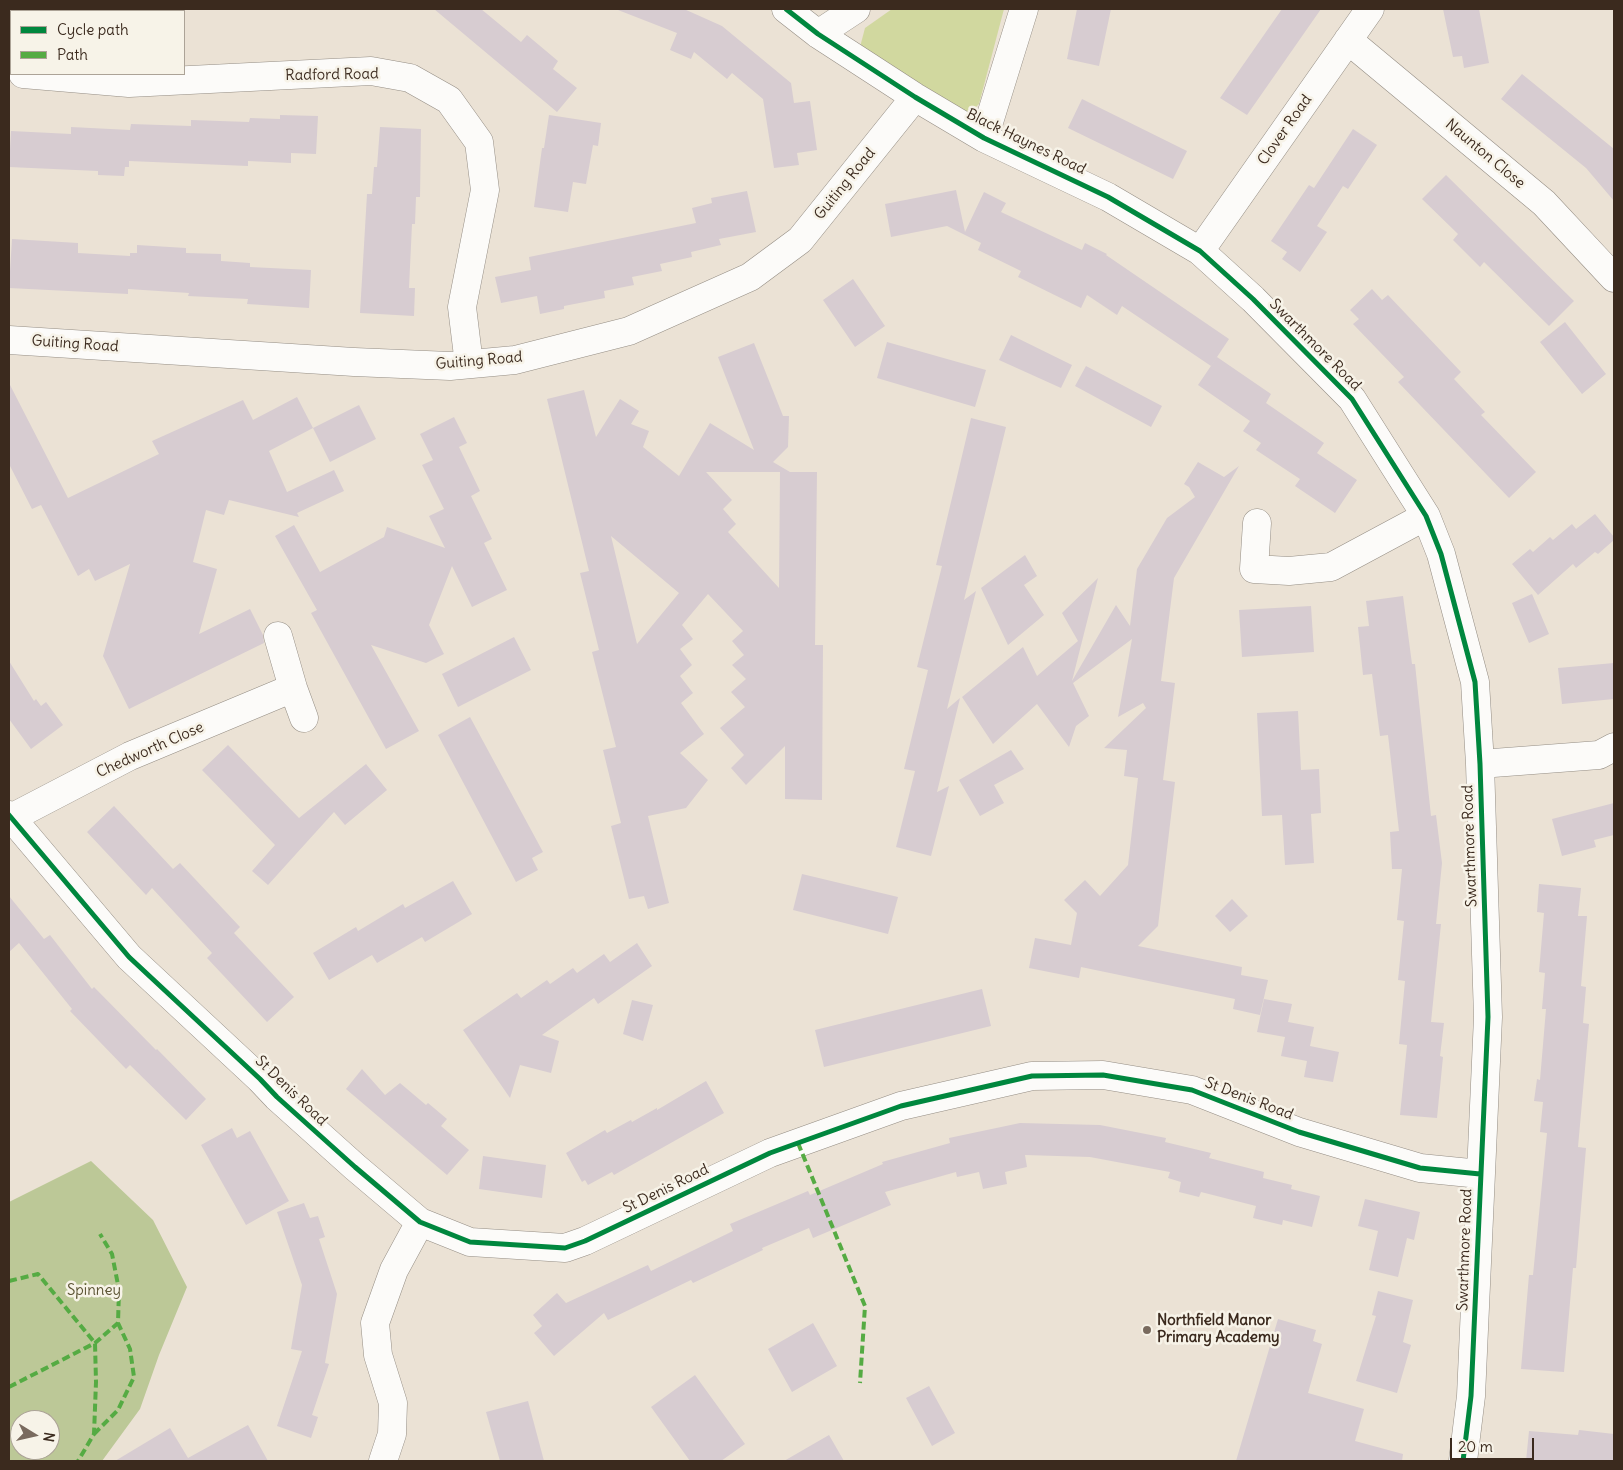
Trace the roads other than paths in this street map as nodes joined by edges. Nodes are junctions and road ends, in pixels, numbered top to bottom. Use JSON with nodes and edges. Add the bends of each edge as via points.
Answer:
{"nodes":[{"id":1,"x":786,"y":9,"type":"edge"},
{"id":2,"x":856,"y":9,"type":"edge"},
{"id":3,"x":1024,"y":9,"type":"edge"},
{"id":4,"x":1370,"y":9,"type":"edge"},
{"id":5,"x":818,"y":34,"type":"junction"},
{"id":6,"x":1348,"y":40,"type":"junction"},
{"id":7,"x":35,"y":75,"type":"edge"},
{"id":8,"x":915,"y":97,"type":"junction"},
{"id":9,"x":984,"y":138,"type":"junction"},
{"id":10,"x":1200,"y":251,"type":"junction"},
{"id":11,"x":1614,"y":278,"type":"edge"},
{"id":12,"x":1252,"y":299,"type":"joint"},
{"id":13,"x":9,"y":340,"type":"edge"},
{"id":14,"x":469,"y":364,"type":"junction"},
{"id":15,"x":1426,"y":516,"type":"junction"},
{"id":16,"x":1257,"y":523,"type":"dead end"},
{"id":17,"x":278,"y":636,"type":"dead end"},
{"id":18,"x":293,"y":688,"type":"junction"},
{"id":19,"x":304,"y":718,"type":"dead end"},
{"id":20,"x":1614,"y":747,"type":"edge"},
{"id":21,"x":1480,"y":764,"type":"junction"},
{"id":22,"x":10,"y":817,"type":"edge"},
{"id":23,"x":1480,"y":1174,"type":"junction"},
{"id":24,"x":420,"y":1222,"type":"junction"},
{"id":25,"x":383,"y":1461,"type":"edge"},
{"id":26,"x":1463,"y":1461,"type":"edge"}],
"edges":[{"from":1,"to":5,"type":"street","name":"Black Haynes Road"},
{"from":2,"to":5,"type":"street"},
{"from":3,"to":9,"type":"street"},
{"from":4,"to":6,"type":"street","name":"Clover Road"},
{"from":5,"to":8,"type":"street","name":"Black Haynes Road"},
{"from":6,"to":10,"type":"street","name":"Clover Road"},
{"from":6,"to":11,"type":"street","name":"Naunton Close","via":[[1544,203]]},
{"from":7,"to":14,"type":"street","name":"Radford Road","via":[[129,83],[371,71],[410,78],[449,100],[479,142],[485,190],[462,307]]},
{"from":8,"to":9,"type":"street","name":"Black Haynes Road"},
{"from":8,"to":14,"type":"street","name":"Guiting Road","via":[[800,240],[750,277],[629,331],[515,360]]},
{"from":9,"to":10,"type":"street","name":"Black Haynes Road","via":[[1108,196]]},
{"from":10,"to":12,"type":"street","name":"Black Haynes Road"},
{"from":12,"to":15,"type":"street","name":"Swarthmore Road","via":[[1352,399]]},
{"from":13,"to":14,"type":"street","name":"Guiting Road","via":[[354,362]]},
{"from":15,"to":16,"type":"street","via":[[1330,568],[1290,571],[1254,569]]},
{"from":15,"to":21,"type":"street","name":"Swarthmore Road","via":[[1441,554],[1475,682]]},
{"from":17,"to":18,"type":"street"},
{"from":18,"to":19,"type":"street"},
{"from":18,"to":22,"type":"street","name":"Chedworth Close","via":[[130,756]]},
{"from":20,"to":21,"type":"street","via":[[1599,755]]},
{"from":21,"to":23,"type":"street","name":"Swarthmore Road","via":[[1488,1017]]},
{"from":22,"to":24,"type":"street","name":"St Denis Road","via":[[129,957],[277,1097]]},
{"from":23,"to":24,"type":"street","name":"St Denis Road","via":[[1420,1168],[1300,1132],[1192,1090],[1103,1075],[1032,1076],[901,1106],[770,1153],[565,1248],[470,1242]]},
{"from":23,"to":26,"type":"street","name":"Swarthmore Road","via":[[1471,1396]]},
{"from":24,"to":25,"type":"street","via":[[394,1270],[375,1323],[378,1355],[392,1403],[392,1434]]}]}
